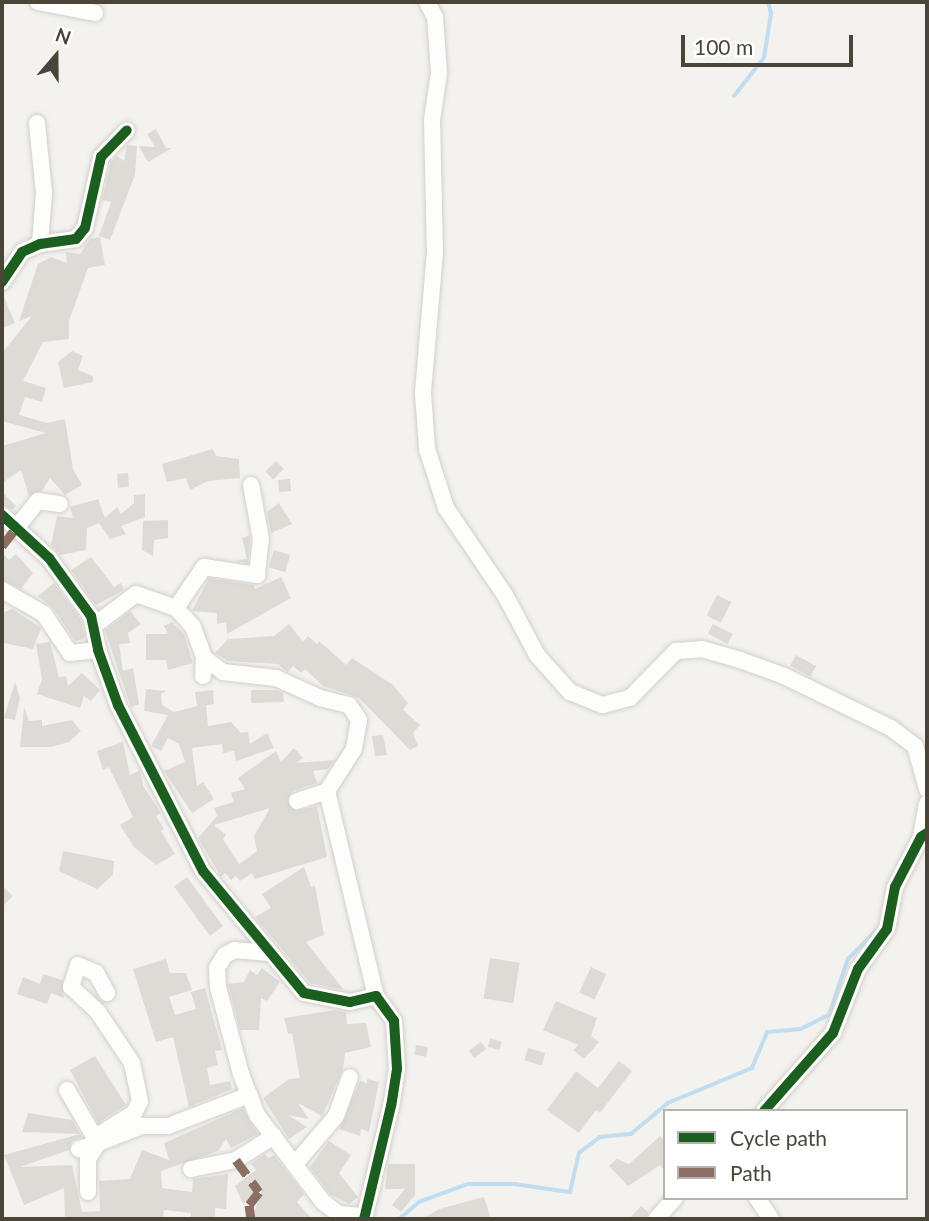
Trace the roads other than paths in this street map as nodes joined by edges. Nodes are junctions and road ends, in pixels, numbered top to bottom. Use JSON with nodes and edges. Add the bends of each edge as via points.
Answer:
{"nodes":[{"id":1,"x":38,"y":2,"type":"edge"},
{"id":2,"x":427,"y":2,"type":"edge"},
{"id":3,"x":95,"y":13,"type":"dead end"},
{"id":4,"x":37,"y":123,"type":"dead end"},
{"id":5,"x":127,"y":130,"type":"dead end"},
{"id":6,"x":40,"y":244,"type":"junction"},
{"id":7,"x":2,"y":282,"type":"edge"},
{"id":8,"x":251,"y":485,"type":"dead end"},
{"id":9,"x":60,"y":504,"type":"dead end"},
{"id":10,"x":2,"y":515,"type":"edge"},
{"id":11,"x":16,"y":528,"type":"junction"},
{"id":12,"x":2,"y":590,"type":"edge"},
{"id":13,"x":176,"y":608,"type":"junction"},
{"id":14,"x":95,"y":625,"type":"junction"},
{"id":15,"x":97,"y":650,"type":"junction"},
{"id":16,"x":204,"y":658,"type":"junction"},
{"id":17,"x":203,"y":676,"type":"dead end"},
{"id":18,"x":927,"y":789,"type":"edge"},
{"id":19,"x":327,"y":791,"type":"junction"},
{"id":20,"x":297,"y":801,"type":"dead end"},
{"id":21,"x":927,"y":804,"type":"edge"},
{"id":22,"x":924,"y":835,"type":"edge"},
{"id":23,"x":268,"y":953,"type":"junction"},
{"id":24,"x":107,"y":993,"type":"dead end"},
{"id":25,"x":376,"y":996,"type":"junction"},
{"id":26,"x":350,"y":1077,"type":"dead end"},
{"id":27,"x":67,"y":1090,"type":"dead end"},
{"id":28,"x":249,"y":1095,"type":"junction"},
{"id":29,"x":766,"y":1109,"type":"edge"},
{"id":30,"x":274,"y":1136,"type":"junction"},
{"id":31,"x":96,"y":1140,"type":"junction"},
{"id":32,"x":79,"y":1149,"type":"dead end"},
{"id":33,"x":295,"y":1164,"type":"junction"},
{"id":34,"x":191,"y":1169,"type":"dead end"},
{"id":35,"x":88,"y":1192,"type":"dead end"},
{"id":36,"x":673,"y":1200,"type":"edge"},
{"id":37,"x":758,"y":1200,"type":"edge"},
{"id":38,"x":363,"y":1217,"type":"edge"},
{"id":39,"x":656,"y":1219,"type":"edge"},
{"id":40,"x":771,"y":1219,"type":"edge"}],
"edges":[{"from":1,"to":3,"type":"street"},
{"from":2,"to":18,"type":"street","via":[[435,17],[439,73],[432,120],[435,252],[424,381],[427,449],[446,508],[505,595],[537,655],[570,692],[603,705],[630,698],[676,651],[702,649],[740,660],[782,675],[891,728],[915,746]]},
{"from":4,"to":6,"type":"street","via":[[44,193]]},
{"from":5,"to":6,"type":"street","via":[[101,157],[85,228],[76,239]]},
{"from":6,"to":7,"type":"street","via":[[22,252]]},
{"from":8,"to":13,"type":"street","via":[[261,539],[257,575],[204,567]]},
{"from":9,"to":11,"type":"street","via":[[38,501]]},
{"from":10,"to":11,"type":"street"},
{"from":11,"to":14,"type":"street","via":[[50,558]]},
{"from":12,"to":15,"type":"street","via":[[44,614],[70,653]]},
{"from":13,"to":14,"type":"street","via":[[136,594]]},
{"from":13,"to":16,"type":"street","via":[[193,627]]},
{"from":14,"to":15,"type":"street"},
{"from":15,"to":23,"type":"street","via":[[142,756],[204,871]]},
{"from":16,"to":17,"type":"street"},
{"from":16,"to":19,"type":"street","via":[[223,672],[276,678],[349,705],[359,720],[354,749]]},
{"from":19,"to":20,"type":"street"},
{"from":19,"to":25,"type":"street"},
{"from":21,"to":22,"type":"street"},
{"from":22,"to":29,"type":"street","via":[[895,887],[887,929],[858,969],[833,1033]]},
{"from":23,"to":25,"type":"street","via":[[304,993],[350,1002]]},
{"from":23,"to":28,"type":"street","via":[[235,950],[225,955],[217,968],[218,987]]},
{"from":24,"to":31,"type":"street","via":[[96,973],[78,965],[71,987],[98,1012],[132,1063],[140,1101],[134,1113]]},
{"from":25,"to":38,"type":"street","via":[[394,1021],[397,1069]]},
{"from":26,"to":33,"type":"street","via":[[336,1116]]},
{"from":27,"to":31,"type":"street"},
{"from":28,"to":30,"type":"street"},
{"from":28,"to":31,"type":"street","via":[[168,1126],[142,1126]]},
{"from":30,"to":33,"type":"street"},
{"from":30,"to":34,"type":"street","via":[[236,1160]]},
{"from":31,"to":32,"type":"street"},
{"from":31,"to":35,"type":"street","via":[[88,1159]]},
{"from":33,"to":38,"type":"street","via":[[323,1202],[339,1214]]},
{"from":36,"to":39,"type":"street"},
{"from":37,"to":40,"type":"street"}]}
